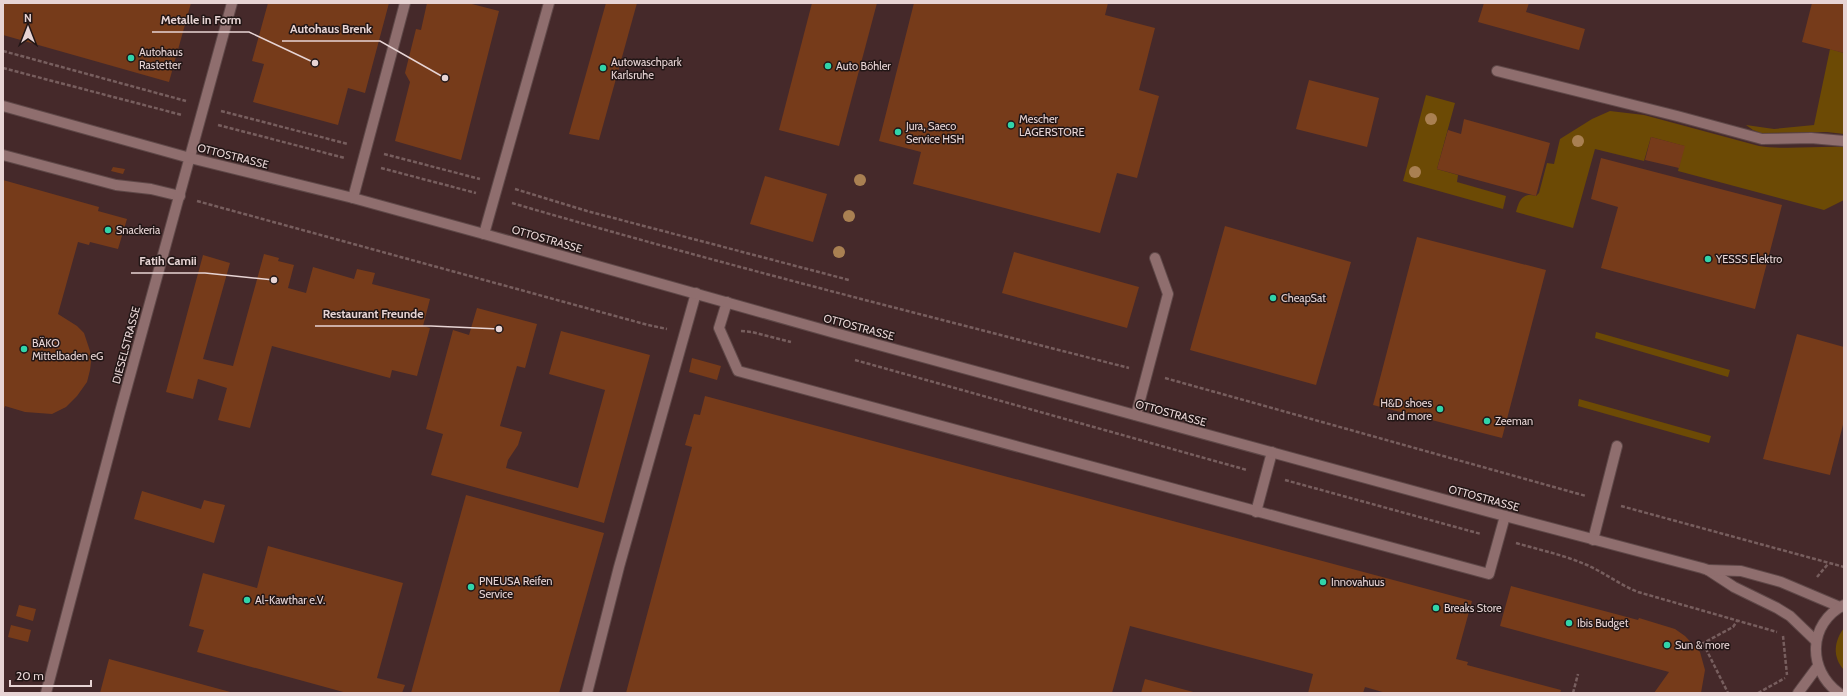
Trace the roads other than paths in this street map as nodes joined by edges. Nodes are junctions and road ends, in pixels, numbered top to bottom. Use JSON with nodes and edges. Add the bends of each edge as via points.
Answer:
{"nodes":[{"id":1,"x":232,"y":3,"type":"edge"},
{"id":2,"x":405,"y":3,"type":"edge"},
{"id":3,"x":549,"y":3,"type":"edge"},
{"id":4,"x":1497,"y":71,"type":"dead end"},
{"id":5,"x":3,"y":106,"type":"edge"},
{"id":6,"x":1844,"y":141,"type":"edge"},
{"id":7,"x":3,"y":155,"type":"edge"},
{"id":8,"x":190,"y":158,"type":"junction"},
{"id":9,"x":180,"y":196,"type":"junction"},
{"id":10,"x":353,"y":198,"type":"junction"},
{"id":11,"x":484,"y":234,"type":"junction"},
{"id":12,"x":1155,"y":258,"type":"dead end"},
{"id":13,"x":696,"y":294,"type":"junction"},
{"id":14,"x":727,"y":302,"type":"junction"},
{"id":15,"x":1136,"y":415,"type":"junction"},
{"id":16,"x":1617,"y":446,"type":"dead end"},
{"id":17,"x":1272,"y":452,"type":"junction"},
{"id":18,"x":1256,"y":512,"type":"junction"},
{"id":19,"x":1505,"y":516,"type":"junction"},
{"id":20,"x":1594,"y":540,"type":"junction"},
{"id":21,"x":1708,"y":570,"type":"junction"},
{"id":22,"x":1842,"y":606,"type":"edge"},
{"id":23,"x":1816,"y":641,"type":"junction"},
{"id":24,"x":1818,"y":666,"type":"junction"},
{"id":25,"x":46,"y":693,"type":"edge"},
{"id":26,"x":587,"y":693,"type":"edge"},
{"id":27,"x":1798,"y":693,"type":"edge"},
{"id":28,"x":1839,"y":693,"type":"edge"}],
"edges":[{"from":1,"to":8,"type":"main road","name":"DIESELSTRASSE"},
{"from":2,"to":10,"type":"main road"},
{"from":3,"to":11,"type":"main road"},
{"from":4,"to":6,"type":"main road","via":[[1762,139],[1811,138]]},
{"from":5,"to":8,"type":"main road","name":"OTTOSTRASSE"},
{"from":7,"to":9,"type":"main road","via":[[116,185]]},
{"from":8,"to":9,"type":"main road","name":"DIESELSTRASSE"},
{"from":8,"to":10,"type":"main road","name":"OTTOSTRASSE"},
{"from":9,"to":25,"type":"main road","name":"DIESELSTRASSE"},
{"from":10,"to":11,"type":"main road","name":"OTTOSTRASSE"},
{"from":11,"to":13,"type":"main road","name":"OTTOSTRASSE"},
{"from":12,"to":15,"type":"main road","via":[[1168,294]]},
{"from":13,"to":14,"type":"main road","name":"OTTOSTRASSE"},
{"from":13,"to":26,"type":"main road","via":[[619,567]]},
{"from":14,"to":15,"type":"main road","name":"OTTOSTRASSE"},
{"from":14,"to":18,"type":"main road","via":[[719,328],[738,371]]},
{"from":15,"to":17,"type":"main road","name":"OTTOSTRASSE"},
{"from":16,"to":20,"type":"main road"},
{"from":17,"to":18,"type":"main road"},
{"from":17,"to":19,"type":"main road","name":"OTTOSTRASSE"},
{"from":18,"to":19,"type":"main road","via":[[1489,574]]},
{"from":19,"to":20,"type":"main road","name":"OTTOSTRASSE"},
{"from":20,"to":21,"type":"main road","name":"OTTOSTRASSE"},
{"from":21,"to":22,"type":"main road","name":"OTTOSTRASSE","via":[[1741,571],[1781,582]]},
{"from":21,"to":23,"type":"main road","name":"OTTOSTRASSE","via":[[1734,587],[1790,616]]},
{"from":22,"to":23,"type":"main road","via":[[1829,616],[1820,628]]},
{"from":23,"to":24,"type":"main road","via":[[1815,654]]},
{"from":24,"to":27,"type":"main road"},
{"from":24,"to":28,"type":"main road","via":[[1829,685]]}]}
